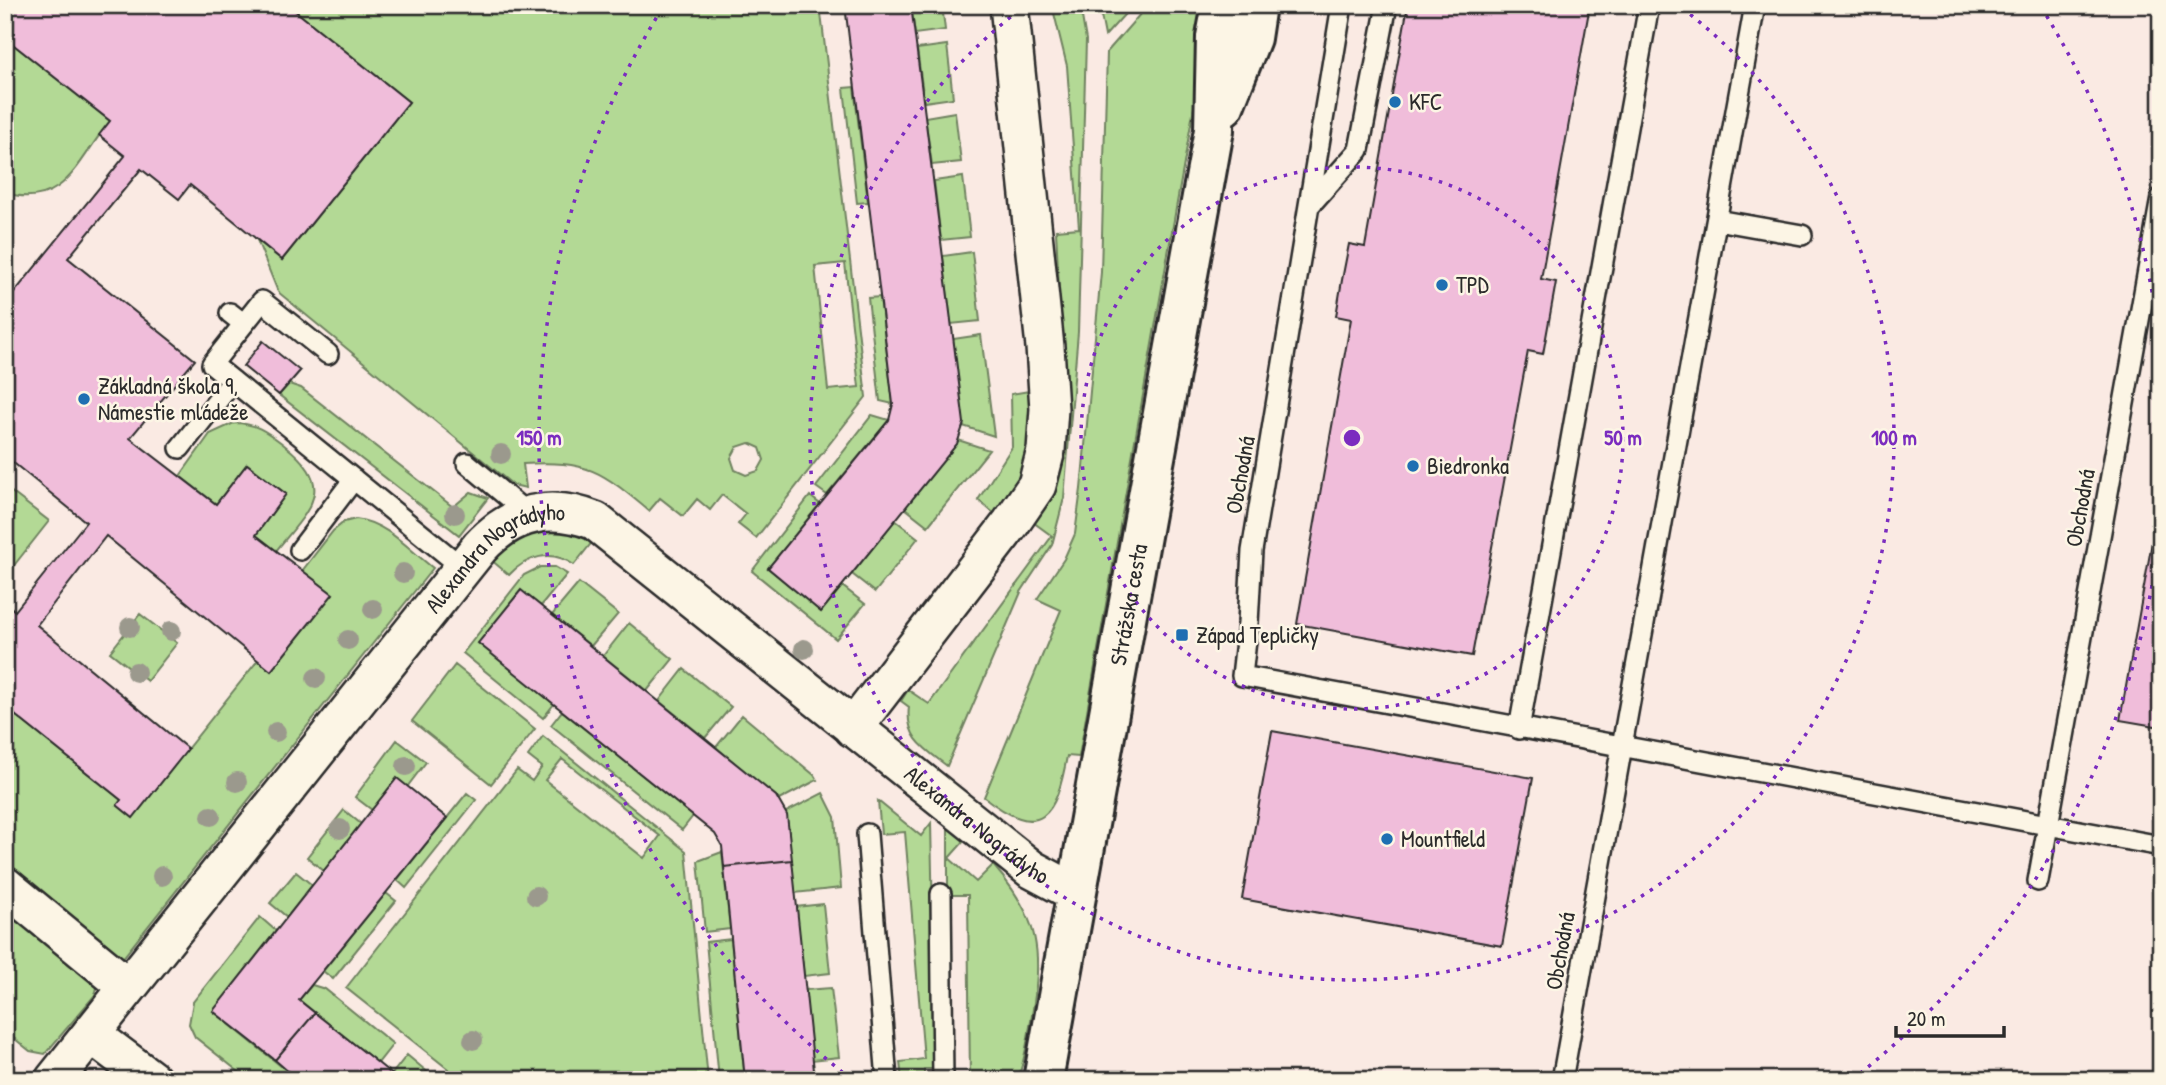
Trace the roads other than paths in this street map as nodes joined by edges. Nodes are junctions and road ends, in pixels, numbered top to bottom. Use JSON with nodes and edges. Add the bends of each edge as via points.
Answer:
{"nodes":[{"id":1,"x":1009,"y":5,"type":"edge"},
{"id":2,"x":1222,"y":5,"type":"edge"},
{"id":3,"x":1256,"y":5,"type":"edge"},
{"id":4,"x":1342,"y":5,"type":"edge"},
{"id":5,"x":1387,"y":5,"type":"edge"},
{"id":6,"x":1648,"y":5,"type":"edge"},
{"id":7,"x":1755,"y":5,"type":"edge"},
{"id":8,"x":1214,"y":130,"type":"junction"},
{"id":9,"x":2161,"y":198,"type":"edge"},
{"id":10,"x":1311,"y":204,"type":"junction"},
{"id":11,"x":1717,"y":220,"type":"junction"},
{"id":12,"x":1802,"y":235,"type":"dead end"},
{"id":13,"x":328,"y":354,"type":"dead end"},
{"id":14,"x":233,"y":381,"type":"junction"},
{"id":15,"x":180,"y":448,"type":"dead end"},
{"id":16,"x":467,"y":463,"type":"dead end"},
{"id":17,"x":354,"y":479,"type":"junction"},
{"id":18,"x":528,"y":514,"type":"junction"},
{"id":19,"x":300,"y":550,"type":"dead end"},
{"id":20,"x":471,"y":557,"type":"junction"},
{"id":21,"x":853,"y":728,"type":"junction"},
{"id":22,"x":1520,"y":729,"type":"junction"},
{"id":23,"x":1621,"y":748,"type":"junction"},
{"id":24,"x":2047,"y":826,"type":"junction"},
{"id":25,"x":867,"y":834,"type":"dead end"},
{"id":26,"x":2161,"y":846,"type":"edge"},
{"id":27,"x":2038,"y":881,"type":"dead end"},
{"id":28,"x":5,"y":886,"type":"edge"},
{"id":29,"x":1076,"y":893,"type":"junction"},
{"id":30,"x":941,"y":894,"type":"dead end"},
{"id":31,"x":112,"y":974,"type":"dead end"},
{"id":32,"x":91,"y":1034,"type":"junction"},
{"id":33,"x":54,"y":1080,"type":"edge"},
{"id":34,"x":152,"y":1080,"type":"edge"},
{"id":35,"x":887,"y":1080,"type":"edge"},
{"id":36,"x":943,"y":1080,"type":"edge"},
{"id":37,"x":1043,"y":1080,"type":"edge"},
{"id":38,"x":1562,"y":1080,"type":"edge"}],
"edges":[{"from":1,"to":21,"type":"street","via":[[1045,347],[1046,450],[1037,485],[1011,523]]},
{"from":2,"to":8,"type":"street","name":"Strážska cesta","via":[[1216,37]]},
{"from":3,"to":8,"type":"street","name":"Strážska cesta","via":[[1251,38]]},
{"from":4,"to":10,"type":"lane","name":"Obchodná"},
{"from":5,"to":10,"type":"lane","via":[[1359,150]]},
{"from":6,"to":22,"type":"lane"},
{"from":7,"to":11,"type":"lane","name":"Obchodná"},
{"from":8,"to":29,"type":"street","name":"Strážska cesta"},
{"from":9,"to":24,"type":"lane","name":"Obchodná"},
{"from":10,"to":22,"type":"lane","name":"Obchodná","via":[[1252,551],[1242,676]]},
{"from":11,"to":12,"type":"lane"},
{"from":11,"to":23,"type":"lane","name":"Obchodná"},
{"from":13,"to":14,"type":"lane","via":[[262,301],[237,319],[212,364]]},
{"from":14,"to":15,"type":"lane"},
{"from":14,"to":17,"type":"lane"},
{"from":16,"to":18,"type":"lane"},
{"from":17,"to":19,"type":"lane"},
{"from":17,"to":20,"type":"lane"},
{"from":18,"to":20,"type":"street","name":"Alexandra Nográdyho","via":[[495,530]]},
{"from":18,"to":21,"type":"street","name":"Alexandra Nográdyho","via":[[564,511],[595,521]]},
{"from":20,"to":32,"type":"street","name":"Alexandra Nográdyho"},
{"from":21,"to":29,"type":"street","name":"Alexandra Nográdyho","via":[[1031,869]]},
{"from":22,"to":23,"type":"lane","name":"Obchodná"},
{"from":23,"to":24,"type":"lane","name":"Obchodná"},
{"from":23,"to":38,"type":"lane","name":"Obchodná"},
{"from":24,"to":26,"type":"lane","name":"Obchodná"},
{"from":24,"to":27,"type":"lane","name":"Obchodná"},
{"from":25,"to":35,"type":"lane"},
{"from":28,"to":31,"type":"street"},
{"from":29,"to":37,"type":"street","name":"Strážska cesta"},
{"from":30,"to":36,"type":"lane"},
{"from":32,"to":33,"type":"street","name":"Alexandra Nográdyho"},
{"from":32,"to":34,"type":"street"}]}
